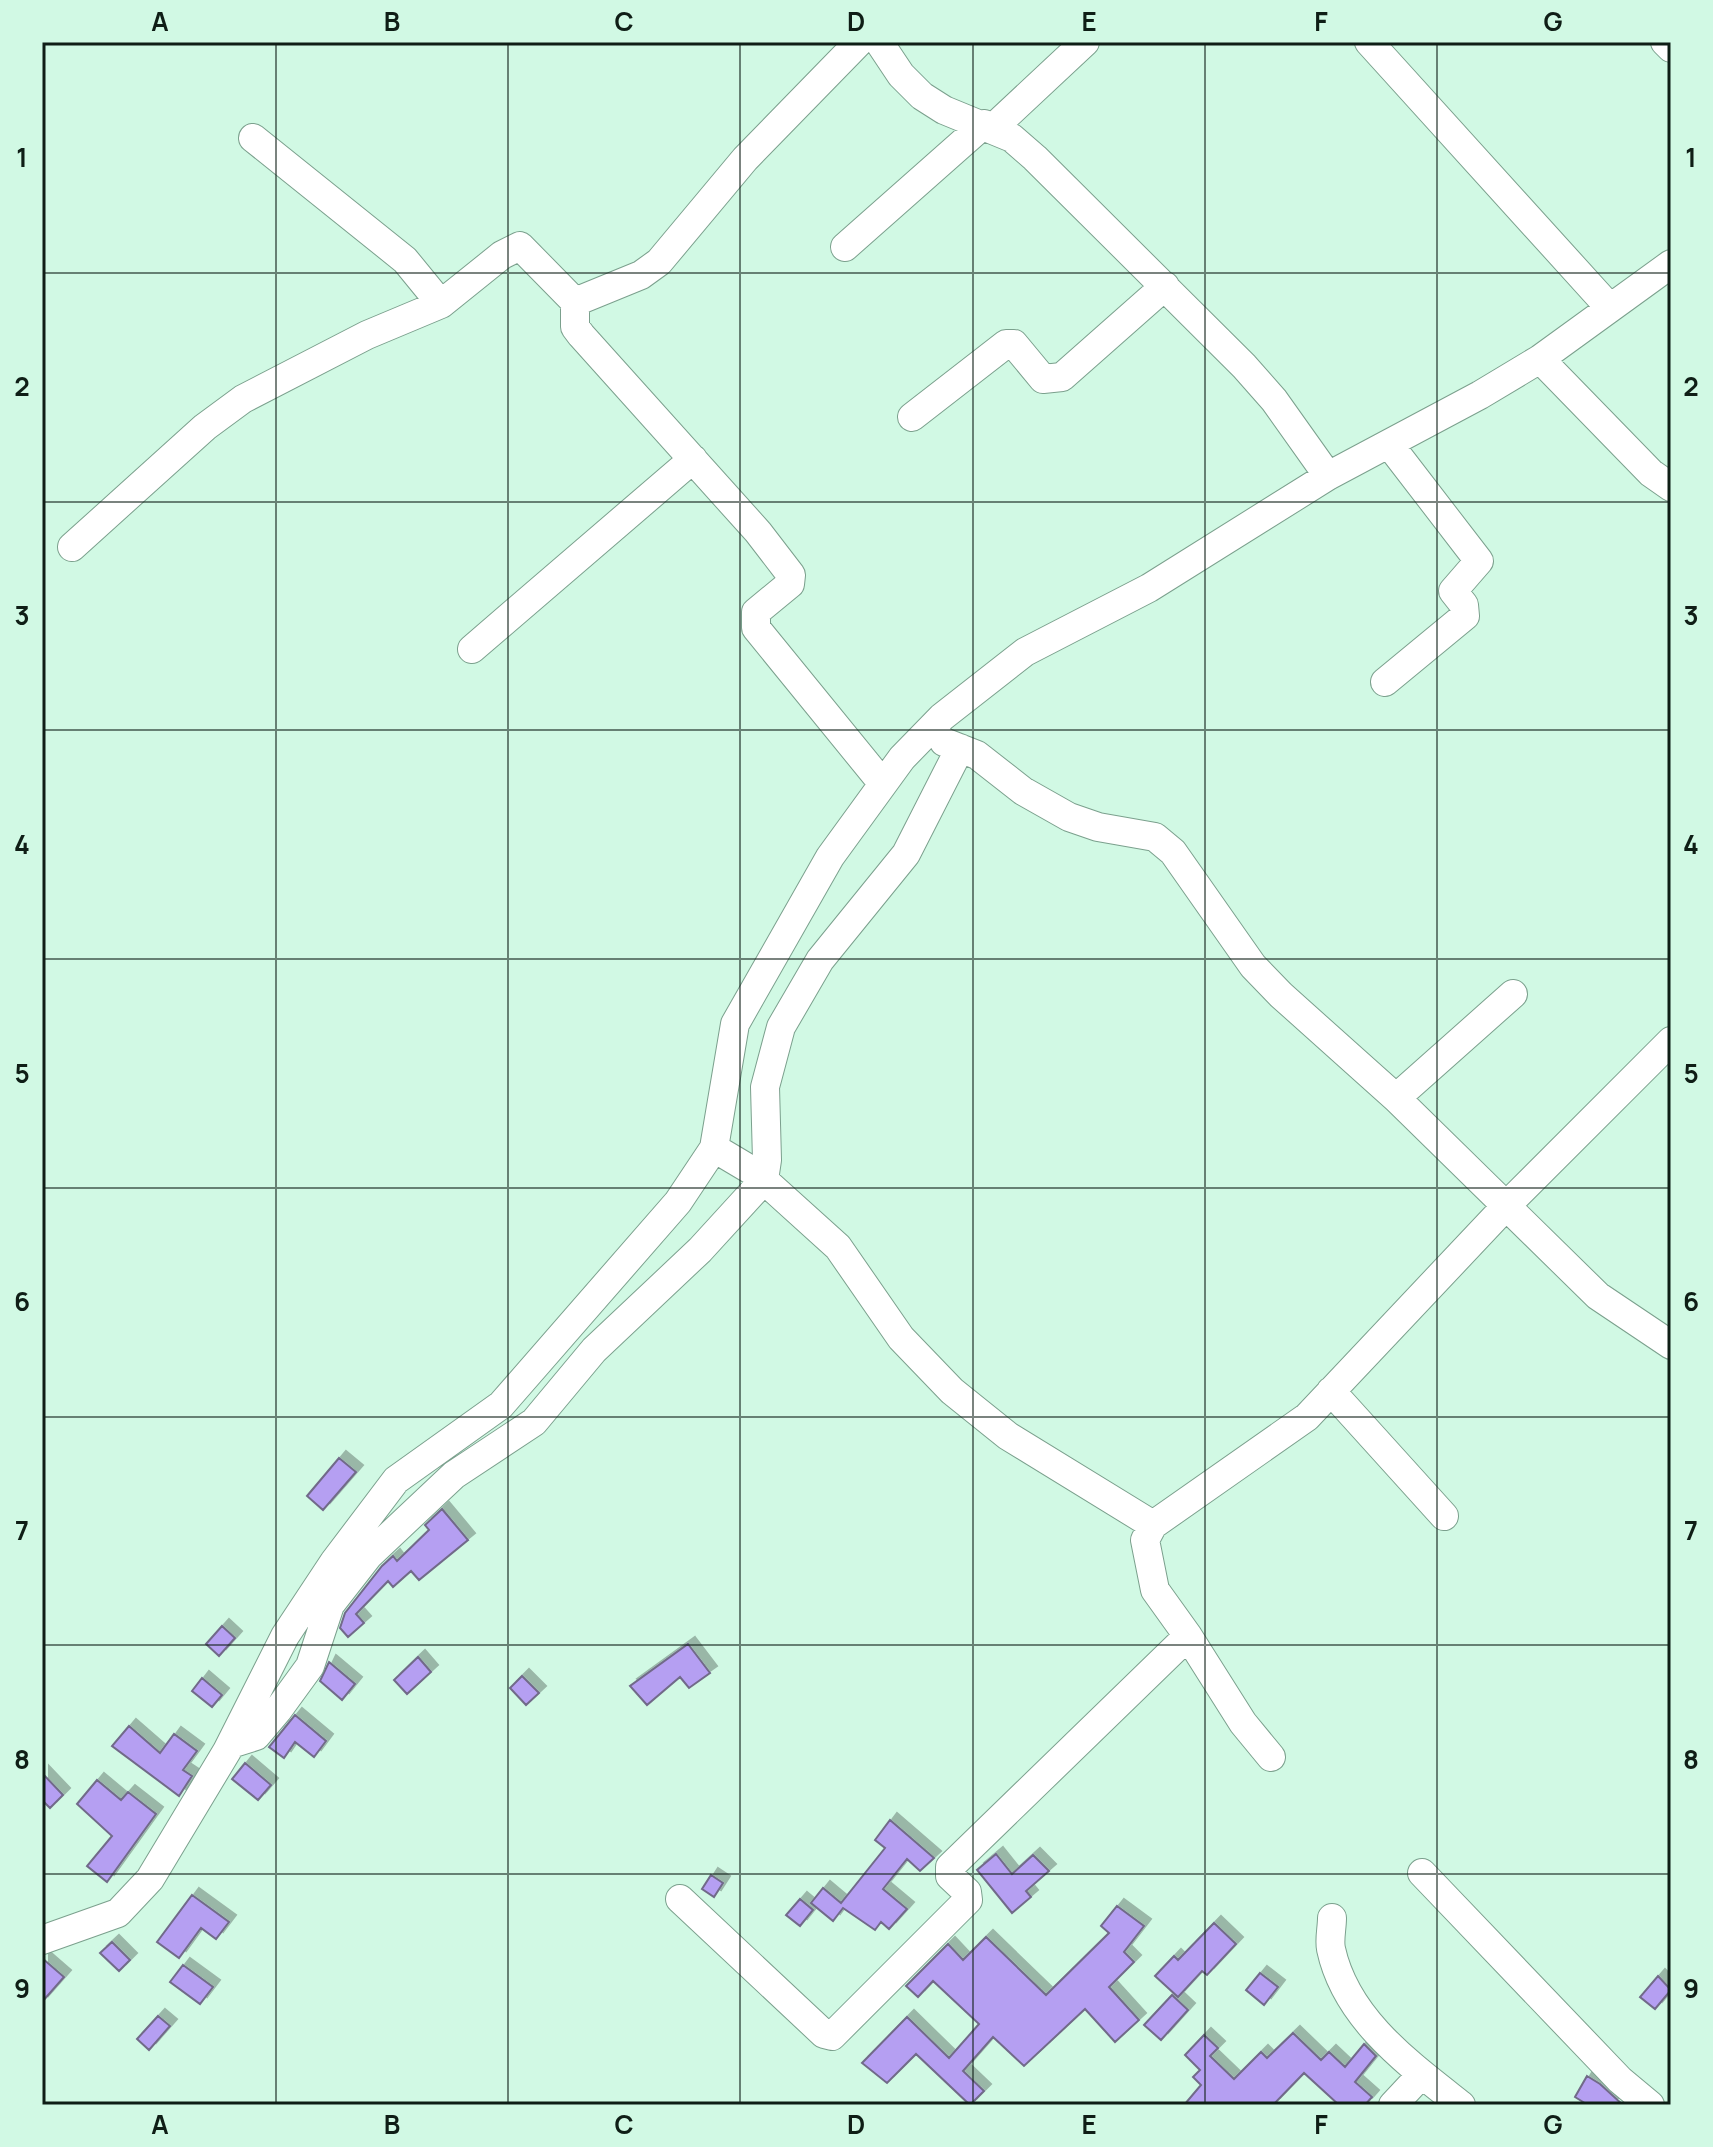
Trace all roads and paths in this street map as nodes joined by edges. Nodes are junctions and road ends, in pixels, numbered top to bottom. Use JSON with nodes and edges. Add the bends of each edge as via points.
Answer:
{"nodes":[{"id":1,"x":859,"y":42,"type":"edge"},
{"id":2,"x":1085,"y":42,"type":"edge"},
{"id":3,"x":1369,"y":42,"type":"edge"},
{"id":4,"x":1665,"y":42,"type":"edge"},
{"id":5,"x":885,"y":46,"type":"edge"},
{"id":6,"x":1671,"y":48,"type":"edge"},
{"id":7,"x":989,"y":126,"type":"junction"},
{"id":8,"x":253,"y":138,"type":"dead end"},
{"id":9,"x":845,"y":247,"type":"dead end"},
{"id":10,"x":1671,"y":264,"type":"edge"},
{"id":11,"x":1165,"y":286,"type":"junction"},
{"id":12,"x":1599,"y":295,"type":"junction"},
{"id":13,"x":575,"y":302,"type":"junction"},
{"id":14,"x":441,"y":304,"type":"junction"},
{"id":15,"x":1540,"y":359,"type":"junction"},
{"id":16,"x":912,"y":417,"type":"dead end"},
{"id":17,"x":1389,"y":444,"type":"junction"},
{"id":18,"x":693,"y":459,"type":"junction"},
{"id":19,"x":1328,"y":476,"type":"junction"},
{"id":20,"x":1671,"y":487,"type":"edge"},
{"id":21,"x":72,"y":547,"type":"dead end"},
{"id":22,"x":472,"y":649,"type":"dead end"},
{"id":23,"x":1385,"y":682,"type":"dead end"},
{"id":24,"x":924,"y":736,"type":"junction"},
{"id":25,"x":960,"y":748,"type":"junction"},
{"id":26,"x":883,"y":784,"type":"junction"},
{"id":27,"x":1513,"y":994,"type":"dead end"},
{"id":28,"x":1671,"y":1041,"type":"edge"},
{"id":29,"x":1396,"y":1098,"type":"junction"},
{"id":30,"x":714,"y":1148,"type":"junction"},
{"id":31,"x":764,"y":1180,"type":"junction"},
{"id":32,"x":1507,"y":1205,"type":"junction"},
{"id":33,"x":1671,"y":1345,"type":"edge"},
{"id":34,"x":1331,"y":1391,"type":"junction"},
{"id":35,"x":1444,"y":1516,"type":"dead end"},
{"id":36,"x":1153,"y":1525,"type":"junction"},
{"id":37,"x":1188,"y":1636,"type":"junction"},
{"id":38,"x":231,"y":1744,"type":"junction"},
{"id":39,"x":1271,"y":1757,"type":"dead end"},
{"id":40,"x":1422,"y":1873,"type":"dead end"},
{"id":41,"x":680,"y":1899,"type":"dead end"},
{"id":42,"x":1332,"y":1918,"type":"dead end"},
{"id":43,"x":42,"y":1940,"type":"edge"},
{"id":44,"x":1422,"y":2074,"type":"junction"},
{"id":45,"x":1393,"y":2105,"type":"edge"},
{"id":46,"x":1461,"y":2105,"type":"edge"},
{"id":47,"x":1650,"y":2105,"type":"edge"}],
"edges":[{"from":1,"to":13,"type":"street","via":[[745,159],[659,262]]},
{"from":2,"to":7,"type":"street"},
{"from":3,"to":12,"type":"street"},
{"from":4,"to":6,"type":"street"},
{"from":5,"to":7,"type":"street","via":[[922,96]]},
{"from":7,"to":9,"type":"street"},
{"from":7,"to":11,"type":"street","via":[[1035,158]]},
{"from":8,"to":14,"type":"street","via":[[405,260]]},
{"from":10,"to":12,"type":"street"},
{"from":11,"to":16,"type":"street","via":[[1062,377],[1043,379],[1014,344],[1006,344]]},
{"from":11,"to":19,"type":"street","via":[[1274,400]]},
{"from":12,"to":15,"type":"street"},
{"from":13,"to":14,"type":"street","via":[[520,246]]},
{"from":13,"to":18,"type":"street","via":[[575,327],[581,335]]},
{"from":14,"to":21,"type":"street","via":[[367,335],[243,399]]},
{"from":15,"to":17,"type":"street"},
{"from":15,"to":20,"type":"street"},
{"from":17,"to":19,"type":"street"},
{"from":17,"to":23,"type":"street","via":[[1479,561],[1453,591],[1465,616]]},
{"from":18,"to":22,"type":"street"},
{"from":18,"to":26,"type":"street","via":[[791,575],[790,584],[756,612],[756,628]]},
{"from":19,"to":24,"type":"street","via":[[1149,588],[1025,652]]},
{"from":24,"to":25,"type":"street"},
{"from":24,"to":26,"type":"street"},
{"from":25,"to":29,"type":"street","via":[[1069,817],[1155,837],[1173,852],[1253,966]]},
{"from":25,"to":31,"type":"street","via":[[906,854],[820,960],[781,1027],[765,1087]]},
{"from":26,"to":30,"type":"street","via":[[830,857],[735,1024]]},
{"from":27,"to":29,"type":"street"},
{"from":28,"to":32,"type":"street"},
{"from":29,"to":32,"type":"street"},
{"from":30,"to":31,"type":"street"},
{"from":30,"to":38,"type":"street","via":[[678,1202],[501,1405],[396,1480],[285,1636]]},
{"from":31,"to":36,"type":"street","via":[[838,1247],[901,1338],[952,1391],[1008,1436]]},
{"from":31,"to":38,"type":"street","via":[[700,1250],[594,1350],[534,1422],[454,1475],[369,1555],[330,1605],[310,1666],[278,1710],[256,1736]]},
{"from":32,"to":33,"type":"street","via":[[1598,1296]]},
{"from":32,"to":34,"type":"street"},
{"from":34,"to":35,"type":"street"},
{"from":34,"to":36,"type":"street","via":[[1307,1417]]},
{"from":36,"to":37,"type":"street","via":[[1145,1540],[1155,1590]]},
{"from":37,"to":39,"type":"street"},
{"from":37,"to":41,"type":"street","via":[[950,1867],[950,1876],[968,1900],[832,2036]]},
{"from":38,"to":43,"type":"street","via":[[150,1879],[118,1913]]},
{"from":40,"to":47,"type":"street"},
{"from":42,"to":44,"type":"street","via":[[1331,1948],[1352,2000],[1392,2049]]},
{"from":44,"to":45,"type":"street"},
{"from":44,"to":46,"type":"street"}]}
